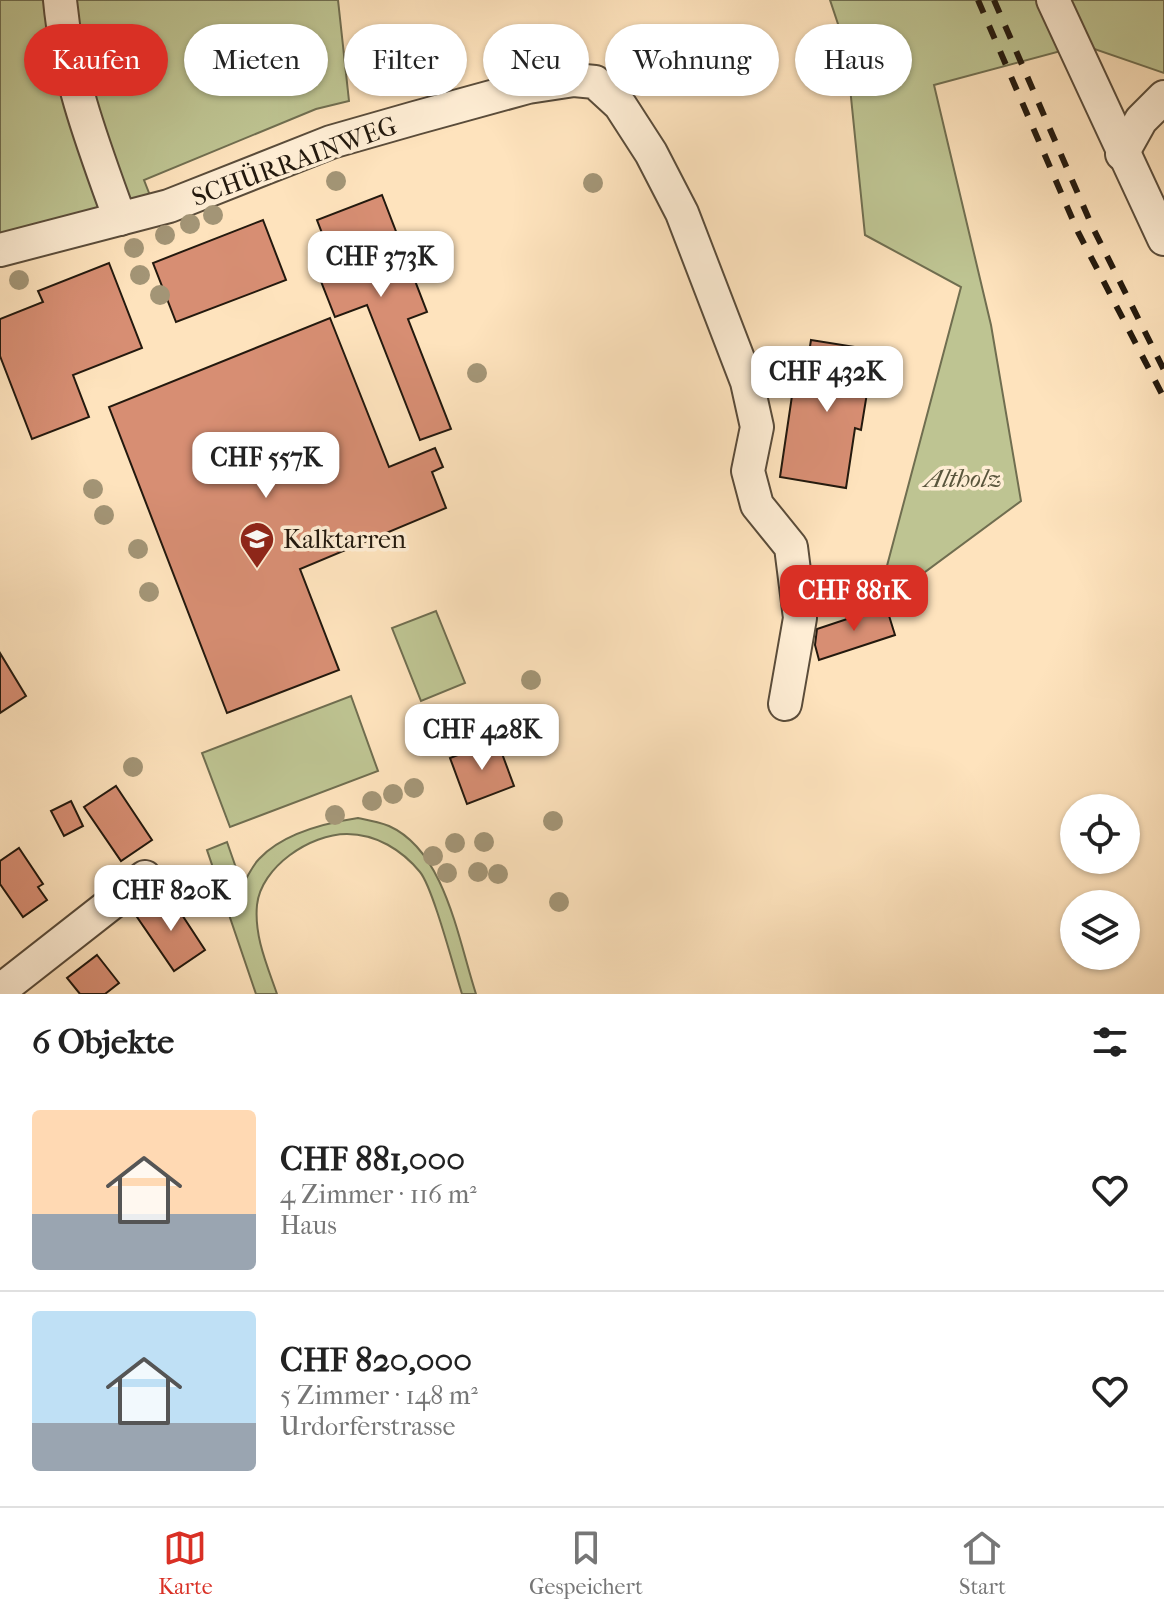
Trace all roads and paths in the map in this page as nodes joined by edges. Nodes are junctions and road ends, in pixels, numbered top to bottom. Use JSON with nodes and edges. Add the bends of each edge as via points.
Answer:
{"nodes":[{"id":1,"x":60,"y":0,"type":"edge"},
{"id":2,"x":1053,"y":0,"type":"edge"},
{"id":3,"x":1164,"y":97,"type":"edge"},
{"id":4,"x":1122,"y":154,"type":"junction"},
{"id":5,"x":120,"y":219,"type":"junction"},
{"id":6,"x":1164,"y":239,"type":"edge"},
{"id":7,"x":0,"y":250,"type":"edge"},
{"id":8,"x":785,"y":704,"type":"dead end"},
{"id":9,"x":145,"y":877,"type":"dead end"},
{"id":10,"x":11,"y":981,"type":"edge"}],
"edges":[{"from":1,"to":5,"type":"street","via":[[78,101]]},
{"from":2,"to":4,"type":"street"},
{"from":3,"to":4,"type":"street","via":[[1141,120]]},
{"from":4,"to":6,"type":"street"},
{"from":5,"to":7,"type":"street","name":"SCHÜRRAINWEG"},
{"from":5,"to":8,"type":"street","name":"SCHÜRRAINWEG","via":[[169,206],[331,142],[528,87],[595,82],[620,105],[682,213],[747,382],[757,427],[748,471],[757,505],[791,547],[800,618]]},
{"from":9,"to":10,"type":"street"}]}
